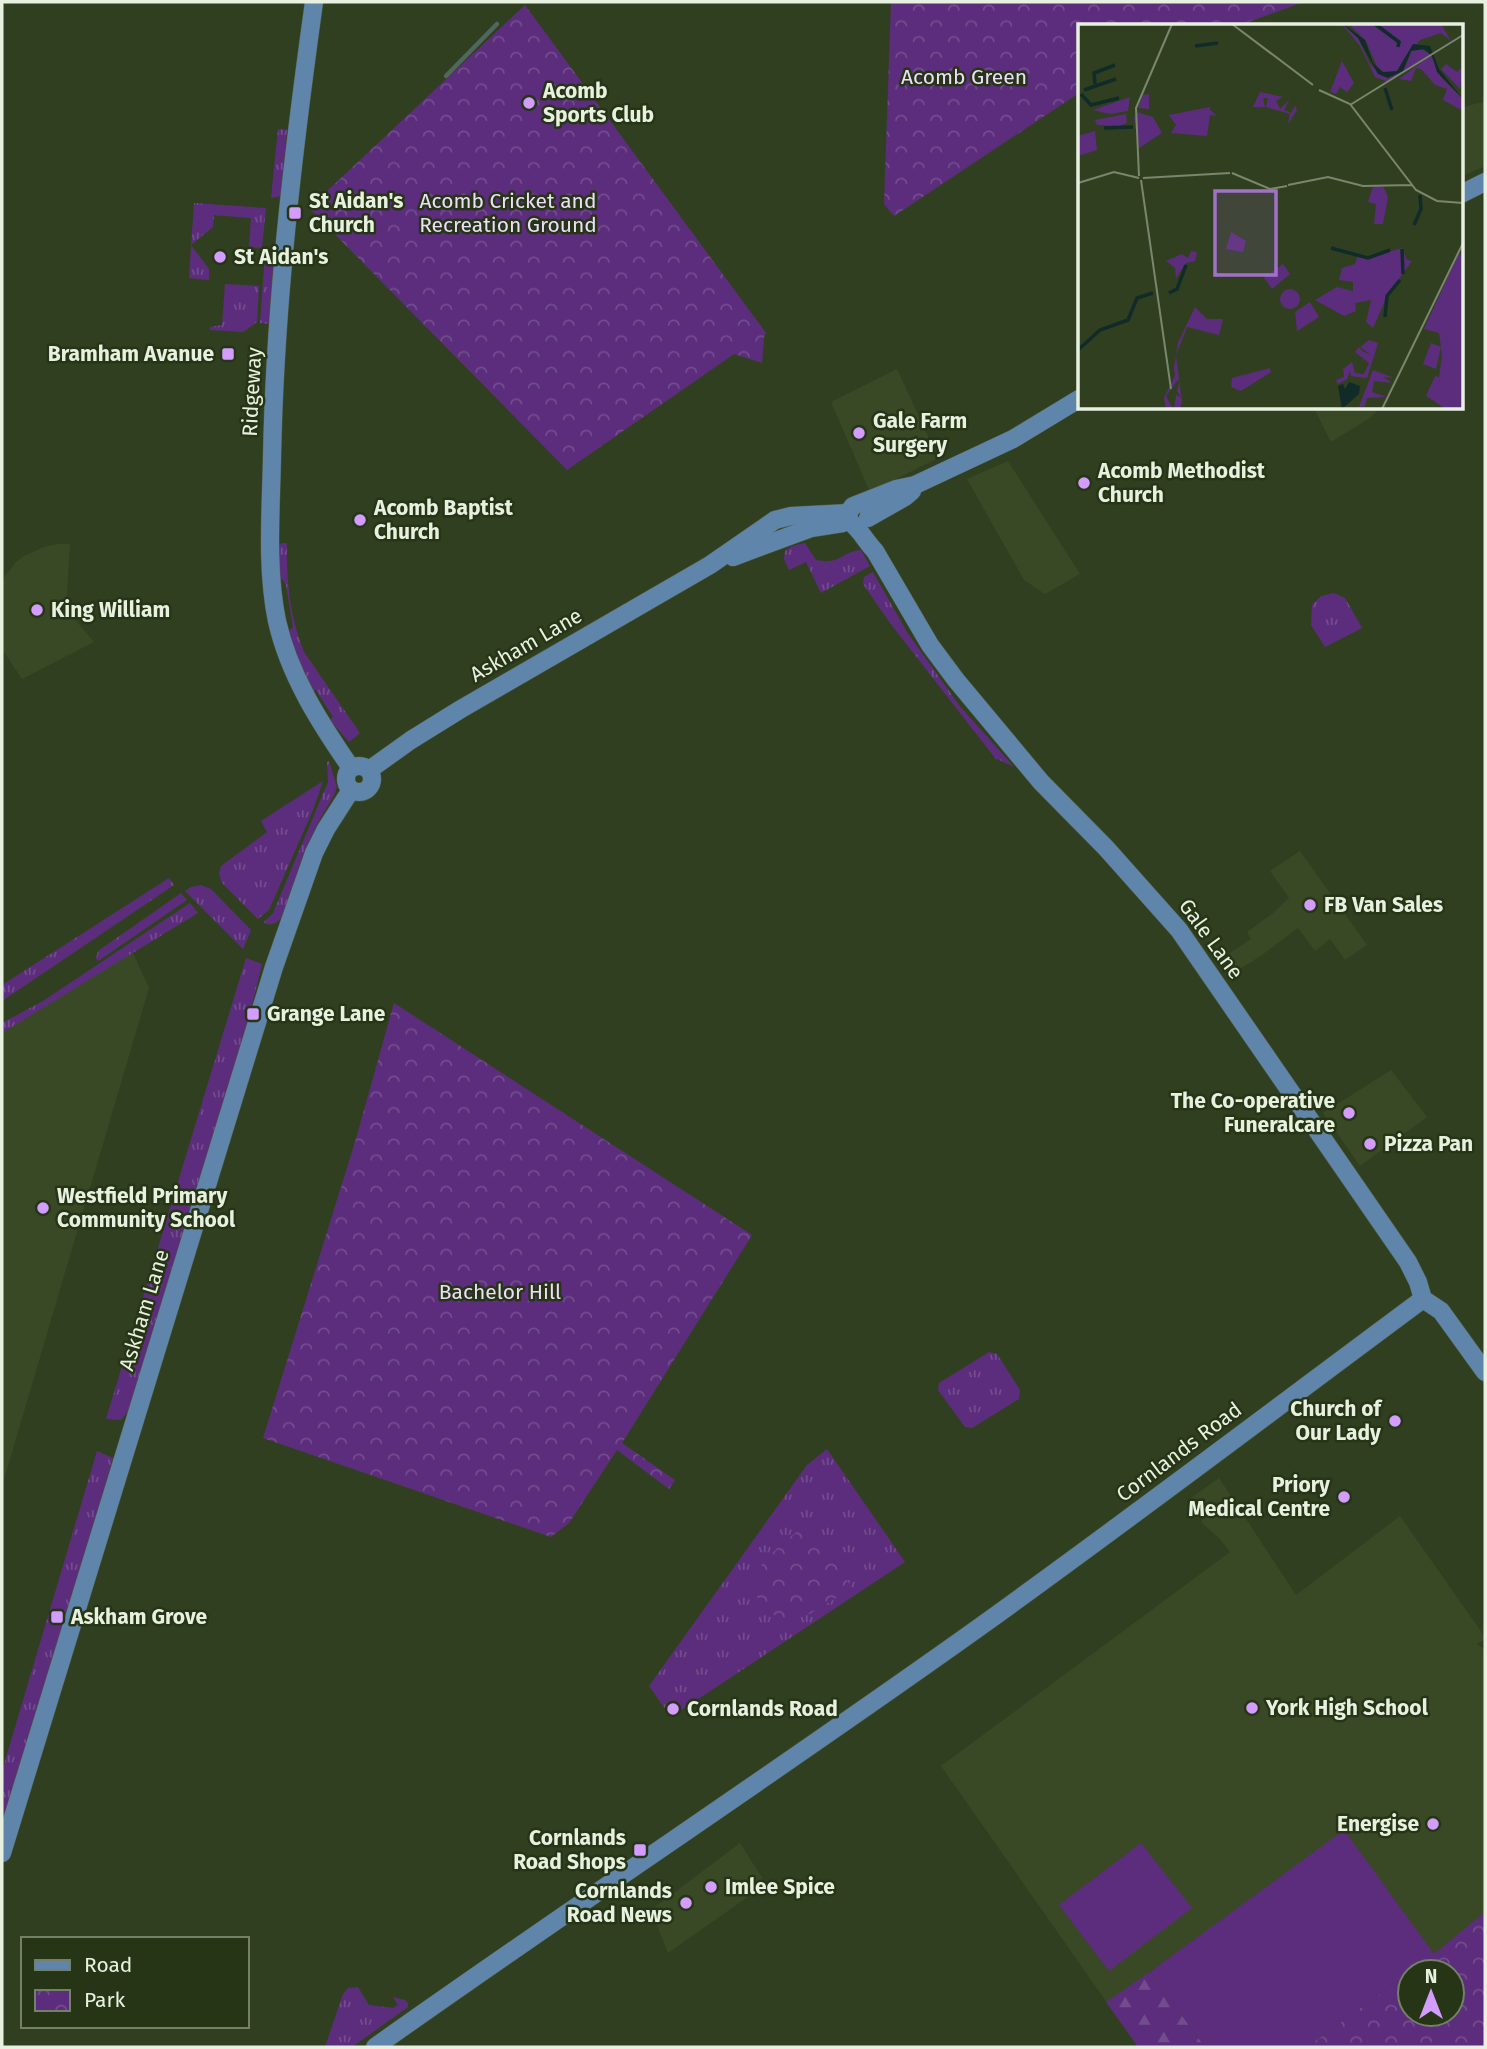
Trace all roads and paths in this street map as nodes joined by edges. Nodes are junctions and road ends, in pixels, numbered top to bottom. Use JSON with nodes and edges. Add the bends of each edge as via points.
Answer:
{"nodes":[{"id":1,"x":314,"y":2,"type":"edge"},
{"id":2,"x":1485,"y":182,"type":"edge"},
{"id":3,"x":1462,"y":194,"type":"edge"},
{"id":4,"x":1078,"y":400,"type":"edge"},
{"id":5,"x":858,"y":518,"type":"junction"},
{"id":6,"x":360,"y":769,"type":"junction"},
{"id":7,"x":1423,"y":1299,"type":"junction"},
{"id":8,"x":1485,"y":1372,"type":"edge"},
{"id":9,"x":2,"y":1853,"type":"edge"},
{"id":10,"x":375,"y":2047,"type":"edge"}],
"edges":[{"from":1,"to":6,"type":"street","name":"Ridgeway","via":[[280,309],[270,565],[277,621],[295,674],[306,697]]},
{"from":2,"to":3,"type":"street"},
{"from":4,"to":5,"type":"street","name":"Askham Lane","via":[[1013,439],[897,489]]},
{"from":5,"to":6,"type":"street","name":"Askham Lane","via":[[811,528],[710,565]]},
{"from":5,"to":7,"type":"street","name":"Gale Lane","via":[[865,542],[956,680],[1041,782],[1179,930],[1408,1262]]},
{"from":6,"to":9,"type":"street","name":"Askham Lane","via":[[372,778],[370,786],[359,792],[351,790],[326,830],[274,967]]},
{"from":7,"to":8,"type":"street","name":"Gale Lane","via":[[1441,1311]]},
{"from":7,"to":10,"type":"street","name":"Cornlands Road","via":[[983,1625]]}]}
